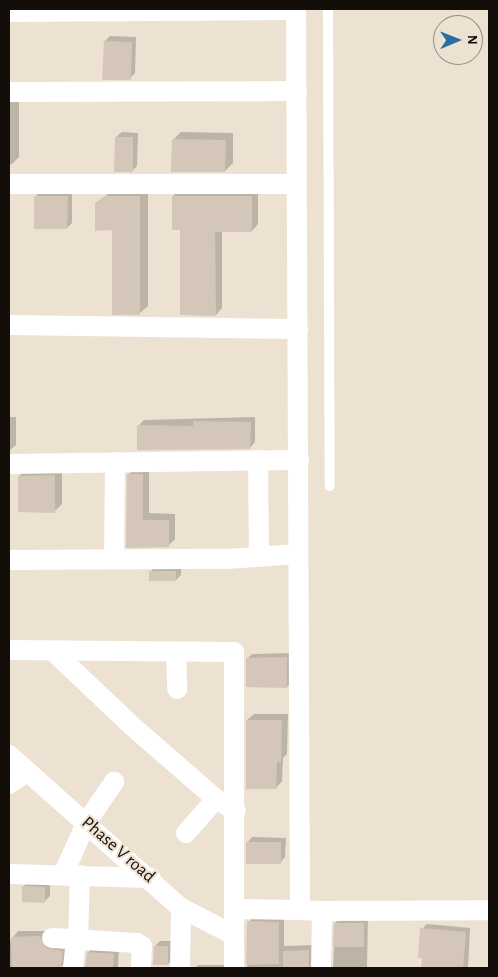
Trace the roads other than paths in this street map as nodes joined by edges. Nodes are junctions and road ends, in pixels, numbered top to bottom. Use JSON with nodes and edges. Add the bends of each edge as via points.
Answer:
{"nodes":[{"id":1,"x":296,"y":9,"type":"edge"},
{"id":2,"x":328,"y":9,"type":"edge"},
{"id":3,"x":9,"y":12,"type":"edge"},
{"id":4,"x":297,"y":91,"type":"junction"},
{"id":5,"x":9,"y":92,"type":"edge"},
{"id":6,"x":9,"y":184,"type":"edge"},
{"id":7,"x":297,"y":184,"type":"junction"},
{"id":8,"x":9,"y":326,"type":"edge"},
{"id":9,"x":298,"y":329,"type":"junction"},
{"id":10,"x":258,"y":460,"type":"junction"},
{"id":11,"x":298,"y":460,"type":"junction"},
{"id":12,"x":115,"y":462,"type":"junction"},
{"id":13,"x":9,"y":464,"type":"edge"},
{"id":14,"x":330,"y":486,"type":"dead end"},
{"id":15,"x":298,"y":554,"type":"junction"},
{"id":16,"x":259,"y":556,"type":"junction"},
{"id":17,"x":9,"y":560,"type":"edge"},
{"id":18,"x":114,"y":560,"type":"junction"},
{"id":19,"x":9,"y":650,"type":"edge"},
{"id":20,"x":54,"y":652,"type":"junction"},
{"id":21,"x":176,"y":652,"type":"junction"},
{"id":22,"x":177,"y":689,"type":"dead end"},
{"id":23,"x":9,"y":755,"type":"edge"},
{"id":24,"x":27,"y":772,"type":"junction"},
{"id":25,"x":114,"y":782,"type":"dead end"},
{"id":26,"x":9,"y":784,"type":"edge"},
{"id":27,"x":216,"y":798,"type":"junction"},
{"id":28,"x":236,"y":811,"type":"junction"},
{"id":29,"x":86,"y":823,"type":"junction"},
{"id":30,"x":186,"y":833,"type":"dead end"},
{"id":31,"x":9,"y":874,"type":"edge"},
{"id":32,"x":72,"y":875,"type":"junction"},
{"id":33,"x":151,"y":878,"type":"junction"},
{"id":34,"x":182,"y":908,"type":"junction"},
{"id":35,"x":234,"y":909,"type":"junction"},
{"id":36,"x":300,"y":910,"type":"junction"},
{"id":37,"x":489,"y":910,"type":"edge"},
{"id":38,"x":322,"y":911,"type":"junction"},
{"id":39,"x":234,"y":935,"type":"junction"},
{"id":40,"x":52,"y":938,"type":"dead end"},
{"id":41,"x":77,"y":940,"type":"junction"},
{"id":42,"x":73,"y":968,"type":"edge"},
{"id":43,"x":141,"y":968,"type":"edge"},
{"id":44,"x":180,"y":968,"type":"edge"},
{"id":45,"x":234,"y":968,"type":"edge"},
{"id":46,"x":321,"y":968,"type":"edge"}],
"edges":[{"from":1,"to":3,"type":"street"},
{"from":1,"to":4,"type":"street"},
{"from":2,"to":14,"type":"lane"},
{"from":4,"to":5,"type":"street"},
{"from":4,"to":7,"type":"street"},
{"from":6,"to":7,"type":"street"},
{"from":7,"to":9,"type":"street"},
{"from":8,"to":9,"type":"street"},
{"from":9,"to":11,"type":"street"},
{"from":10,"to":11,"type":"street"},
{"from":10,"to":12,"type":"street"},
{"from":10,"to":16,"type":"street"},
{"from":11,"to":15,"type":"street"},
{"from":12,"to":13,"type":"street"},
{"from":12,"to":18,"type":"street"},
{"from":15,"to":16,"type":"street"},
{"from":15,"to":36,"type":"street"},
{"from":16,"to":18,"type":"street"},
{"from":17,"to":18,"type":"street"},
{"from":19,"to":20,"type":"street"},
{"from":20,"to":21,"type":"street"},
{"from":20,"to":27,"type":"street","via":[[132,726]]},
{"from":21,"to":22,"type":"street"},
{"from":21,"to":28,"type":"street","via":[[234,652]]},
{"from":23,"to":24,"type":"street","name":"Phase V road"},
{"from":24,"to":26,"type":"street"},
{"from":24,"to":29,"type":"street","name":"Phase V road"},
{"from":25,"to":29,"type":"street"},
{"from":27,"to":28,"type":"street"},
{"from":27,"to":30,"type":"street"},
{"from":28,"to":35,"type":"street"},
{"from":29,"to":32,"type":"street"},
{"from":29,"to":33,"type":"street","name":"Phase V road"},
{"from":31,"to":32,"type":"street"},
{"from":32,"to":33,"type":"street"},
{"from":32,"to":41,"type":"street"},
{"from":33,"to":34,"type":"street","name":"Phase V road"},
{"from":34,"to":39,"type":"street","name":"Phase V road"},
{"from":34,"to":44,"type":"street"},
{"from":35,"to":36,"type":"street"},
{"from":35,"to":39,"type":"street"},
{"from":36,"to":38,"type":"street"},
{"from":37,"to":38,"type":"street"},
{"from":38,"to":46,"type":"street"},
{"from":39,"to":45,"type":"street"},
{"from":40,"to":41,"type":"street"},
{"from":41,"to":42,"type":"street"},
{"from":41,"to":43,"type":"street","via":[[140,944]]}]}
